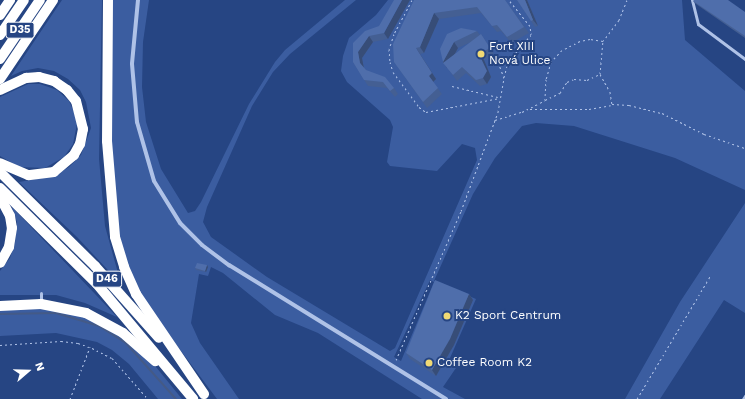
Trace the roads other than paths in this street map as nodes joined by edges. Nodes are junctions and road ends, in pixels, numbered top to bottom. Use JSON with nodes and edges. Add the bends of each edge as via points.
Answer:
{"nodes":[{"id":1,"x":10,"y":0,"type":"edge"},
{"id":2,"x":24,"y":0,"type":"edge"},
{"id":3,"x":40,"y":0,"type":"edge"},
{"id":4,"x":53,"y":0,"type":"edge"},
{"id":5,"x":108,"y":0,"type":"edge"},
{"id":6,"x":138,"y":0,"type":"edge"},
{"id":7,"x":692,"y":0,"type":"edge"},
{"id":8,"x":0,"y":15,"type":"edge"},
{"id":9,"x":0,"y":35,"type":"edge"},
{"id":10,"x":0,"y":59,"type":"edge"},
{"id":11,"x":745,"y":59,"type":"edge"},
{"id":12,"x":0,"y":79,"type":"edge"},
{"id":13,"x":0,"y":90,"type":"edge"},
{"id":14,"x":0,"y":163,"type":"edge"},
{"id":15,"x":0,"y":172,"type":"edge"},
{"id":16,"x":0,"y":188,"type":"edge"},
{"id":17,"x":0,"y":197,"type":"edge"},
{"id":18,"x":0,"y":263,"type":"edge"},
{"id":19,"x":41,"y":293,"type":"dead end"},
{"id":20,"x":40,"y":304,"type":"junction"},
{"id":21,"x":0,"y":306,"type":"edge"},
{"id":22,"x":745,"y":396,"type":"edge"},
{"id":23,"x":192,"y":399,"type":"edge"},
{"id":24,"x":446,"y":399,"type":"edge"},
{"id":25,"x":744,"y":399,"type":"edge"}],
"edges":[{"from":1,"to":8,"type":"highway"},
{"from":2,"to":9,"type":"highway","number":"D35"},
{"from":3,"to":10,"type":"highway","number":"D35"},
{"from":4,"to":12,"type":"highway"},
{"from":5,"to":15,"type":"highway","number":"D46","via":[[107,141],[115,238],[136,294],[204,394],[95,266]]},
{"from":6,"to":24,"type":"street","via":[[132,64],[134,106],[144,156],[167,206],[190,234],[214,255]]},
{"from":7,"to":11,"type":"lane","via":[[698,24]]},
{"from":13,"to":14,"type":"highway","via":[[26,78],[54,81],[67,90],[76,101],[83,129],[74,156],[54,172],[28,175]]},
{"from":16,"to":23,"type":"highway","number":"D46","via":[[102,290]]},
{"from":17,"to":18,"type":"highway","via":[[8,211],[12,228],[9,247]]},
{"from":19,"to":20,"type":"lane"},
{"from":20,"to":21,"type":"highway"},
{"from":20,"to":23,"type":"highway","via":[[86,313],[123,333],[150,356]]},
{"from":22,"to":25,"type":"lane"}]}
